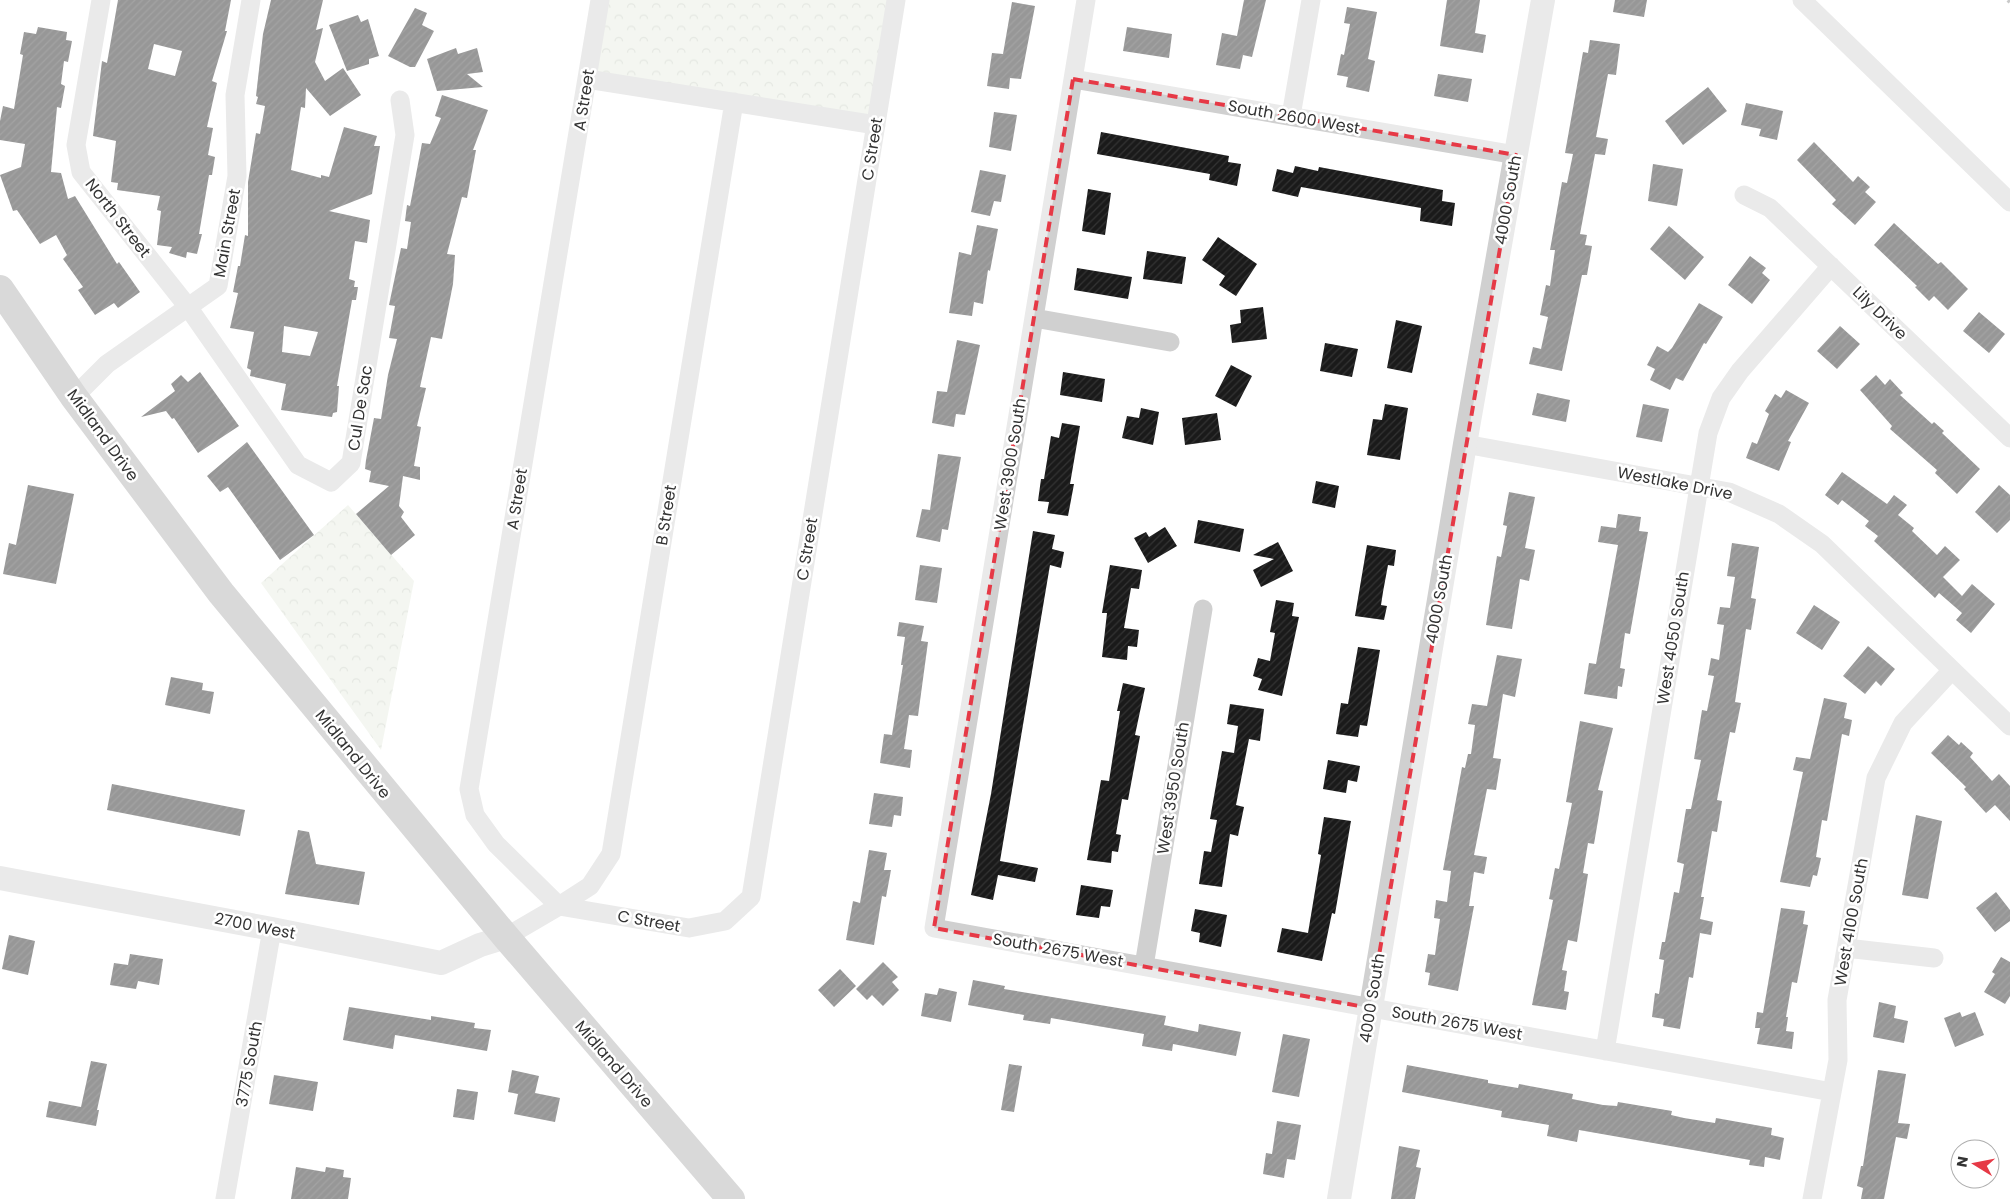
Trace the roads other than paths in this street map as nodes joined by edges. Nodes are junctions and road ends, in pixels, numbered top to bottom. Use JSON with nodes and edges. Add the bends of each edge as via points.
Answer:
{"nodes":[{"id":1,"x":101,"y":0,"type":"edge"},
{"id":2,"x":251,"y":0,"type":"edge"},
{"id":3,"x":600,"y":0,"type":"edge"},
{"id":4,"x":896,"y":0,"type":"edge"},
{"id":5,"x":1086,"y":0,"type":"edge"},
{"id":6,"x":1311,"y":0,"type":"edge"},
{"id":7,"x":1543,"y":0,"type":"edge"},
{"id":8,"x":1802,"y":0,"type":"edge"},
{"id":9,"x":587,"y":79,"type":"junction"},
{"id":10,"x":1073,"y":79,"type":"junction"},
{"id":11,"x":400,"y":100,"type":"dead end"},
{"id":12,"x":734,"y":102,"type":"junction"},
{"id":13,"x":1291,"y":116,"type":"junction"},
{"id":14,"x":876,"y":125,"type":"junction"},
{"id":15,"x":1516,"y":155,"type":"junction"},
{"id":16,"x":1744,"y":195,"type":"dead end"},
{"id":17,"x":2010,"y":202,"type":"edge"},
{"id":18,"x":1831,"y":266,"type":"junction"},
{"id":19,"x":0,"y":289,"type":"edge"},
{"id":20,"x":188,"y":306,"type":"junction"},
{"id":21,"x":1034,"y":318,"type":"junction"},
{"id":22,"x":1170,"y":342,"type":"dead end"},
{"id":23,"x":74,"y":397,"type":"junction"},
{"id":24,"x":2010,"y":438,"type":"edge"},
{"id":25,"x":1465,"y":444,"type":"junction"},
{"id":26,"x":1698,"y":486,"type":"junction"},
{"id":27,"x":1203,"y":609,"type":"dead end"},
{"id":28,"x":1952,"y":670,"type":"junction"},
{"id":29,"x":2010,"y":726,"type":"edge"},
{"id":30,"x":0,"y":878,"type":"edge"},
{"id":31,"x":559,"y":906,"type":"junction"},
{"id":32,"x":934,"y":928,"type":"joint"},
{"id":33,"x":272,"y":929,"type":"junction"},
{"id":34,"x":506,"y":937,"type":"junction"},
{"id":35,"x":1846,"y":948,"type":"junction"},
{"id":36,"x":1934,"y":958,"type":"dead end"},
{"id":37,"x":1144,"y":966,"type":"junction"},
{"id":38,"x":1370,"y":1008,"type":"junction"},
{"id":39,"x":1606,"y":1050,"type":"junction"},
{"id":40,"x":1832,"y":1092,"type":"junction"},
{"id":41,"x":225,"y":1199,"type":"edge"},
{"id":42,"x":732,"y":1199,"type":"edge"},
{"id":43,"x":1339,"y":1199,"type":"edge"},
{"id":44,"x":1812,"y":1199,"type":"edge"}],
"edges":[{"from":1,"to":20,"type":"street","name":"North Street","via":[[76,146],[82,172]]},
{"from":2,"to":20,"type":"street","name":"Main Street","via":[[235,95],[237,176],[218,286]]},
{"from":3,"to":9,"type":"street","name":"A Street"},
{"from":4,"to":14,"type":"street","name":"C Street"},
{"from":5,"to":10,"type":"street","name":"West 3900 South"},
{"from":6,"to":13,"type":"street"},
{"from":7,"to":15,"type":"street","name":"4000 South"},
{"from":8,"to":17,"type":"street"},
{"from":9,"to":12,"type":"street"},
{"from":9,"to":31,"type":"street","name":"A Street","via":[[469,789],[476,815],[496,844]]},
{"from":10,"to":13,"type":"street","name":"South 2600 West"},
{"from":10,"to":21,"type":"street","name":"West 3900 South"},
{"from":11,"to":20,"type":"street","name":"Cul De Sac","via":[[405,136],[351,463],[331,482],[298,465]]},
{"from":12,"to":14,"type":"street"},
{"from":12,"to":31,"type":"street","name":"B Street","via":[[611,854],[590,886]]},
{"from":13,"to":15,"type":"street","name":"South 2600 West"},
{"from":14,"to":31,"type":"street","name":"C Street","via":[[751,897],[725,921],[689,928]]},
{"from":15,"to":25,"type":"street","name":"4000 South"},
{"from":16,"to":18,"type":"street","name":"Lily Drive","via":[[1770,208]]},
{"from":18,"to":24,"type":"street","name":"Lily Drive"},
{"from":18,"to":26,"type":"street","name":"West 4050 South","via":[[1740,371],[1721,398],[1708,433]]},
{"from":19,"to":23,"type":"main road","name":"Midland Drive"},
{"from":20,"to":23,"type":"street","name":"Main Street","via":[[107,364]]},
{"from":21,"to":22,"type":"street"},
{"from":21,"to":32,"type":"street","name":"West 3900 South"},
{"from":23,"to":34,"type":"main road","name":"Midland Drive","via":[[221,593]]},
{"from":25,"to":26,"type":"street","name":"Westlake Drive"},
{"from":25,"to":38,"type":"street","name":"4000 South"},
{"from":26,"to":28,"type":"street","name":"Westlake Drive","via":[[1730,492],[1779,514],[1822,544]]},
{"from":26,"to":39,"type":"street","name":"West 4050 South"},
{"from":27,"to":37,"type":"street","name":"West 3950 South"},
{"from":28,"to":29,"type":"street","name":"Westlake Drive"},
{"from":28,"to":35,"type":"street","name":"West 4100 South","via":[[1903,723],[1876,778]]},
{"from":30,"to":33,"type":"street","name":"2700 West"},
{"from":31,"to":34,"type":"street"},
{"from":32,"to":37,"type":"street","name":"South 2675 West"},
{"from":33,"to":34,"type":"street","name":"2700 West","via":[[441,963]]},
{"from":33,"to":41,"type":"street","name":"3775 South"},
{"from":34,"to":42,"type":"main road","name":"Midland Drive"},
{"from":35,"to":36,"type":"street"},
{"from":35,"to":40,"type":"street","name":"West 4100 South","via":[[1837,1000],[1838,1060]]},
{"from":37,"to":38,"type":"street","name":"South 2675 West"},
{"from":38,"to":39,"type":"street","name":"South 2675 West"},
{"from":38,"to":43,"type":"street","name":"4000 South"},
{"from":39,"to":40,"type":"street","name":"South 2675 West"},
{"from":40,"to":44,"type":"street","name":"West 4100 South"}]}
